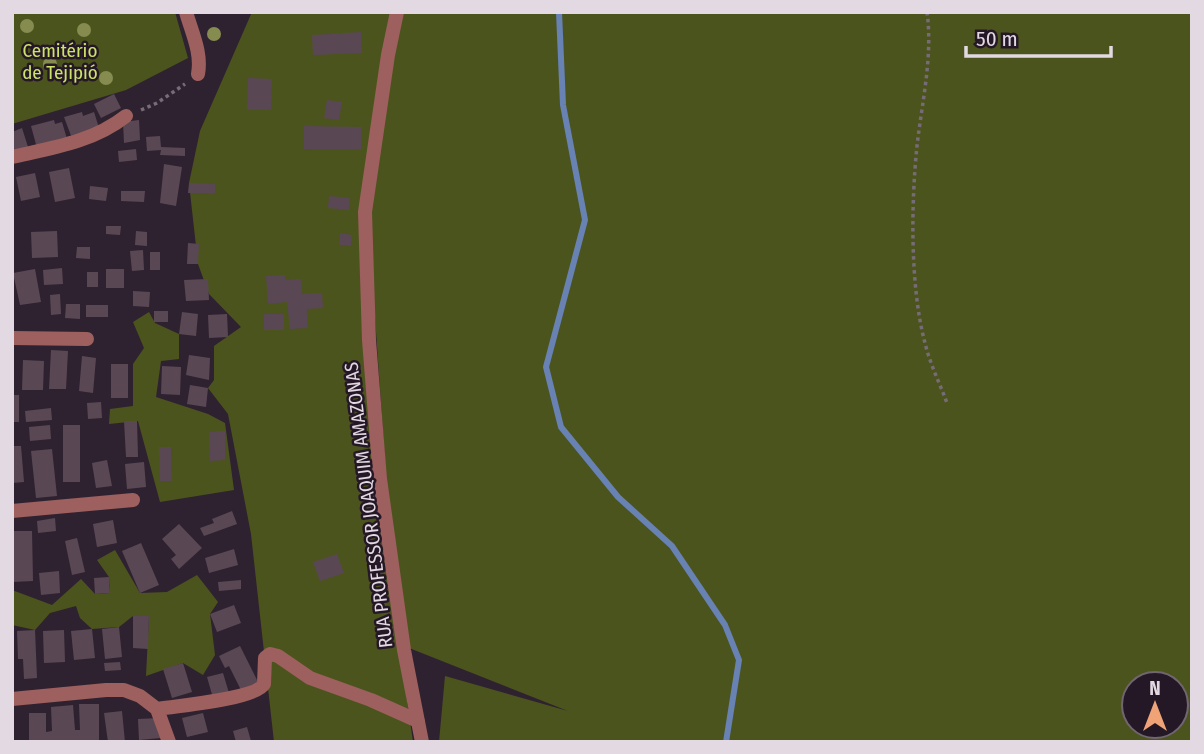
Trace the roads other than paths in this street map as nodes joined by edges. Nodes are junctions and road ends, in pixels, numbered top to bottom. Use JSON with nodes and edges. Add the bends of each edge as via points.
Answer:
{"nodes":[{"id":1,"x":186,"y":12,"type":"edge"},
{"id":2,"x":397,"y":12,"type":"edge"},
{"id":3,"x":198,"y":74,"type":"road end"},
{"id":4,"x":126,"y":116,"type":"road end"},
{"id":5,"x":12,"y":158,"type":"edge"},
{"id":6,"x":12,"y":338,"type":"edge"},
{"id":7,"x":87,"y":338,"type":"dead end"},
{"id":8,"x":133,"y":500,"type":"dead end"},
{"id":9,"x":12,"y":512,"type":"edge"},
{"id":10,"x":12,"y":699,"type":"edge"},
{"id":11,"x":157,"y":709,"type":"junction"},
{"id":12,"x":418,"y":721,"type":"junction"},
{"id":13,"x":169,"y":742,"type":"edge"},
{"id":14,"x":422,"y":742,"type":"edge"}],
"edges":[{"from":1,"to":3,"type":"street","via":[[200,63]]},
{"from":2,"to":12,"type":"street","name":"RUA PROFESSOR JOAQUIM AMAZONAS","via":[[365,212],[366,263],[380,479]]},
{"from":4,"to":5,"type":"street","via":[[88,138]]},
{"from":6,"to":7,"type":"street"},
{"from":8,"to":9,"type":"street"},
{"from":10,"to":11,"type":"street","via":[[124,690]]},
{"from":11,"to":12,"type":"street","via":[[257,691],[264,684],[265,658],[270,654],[310,678]]},
{"from":11,"to":13,"type":"street"},
{"from":12,"to":14,"type":"street","name":"RUA PROFESSOR JOAQUIM AMAZONAS"}]}
